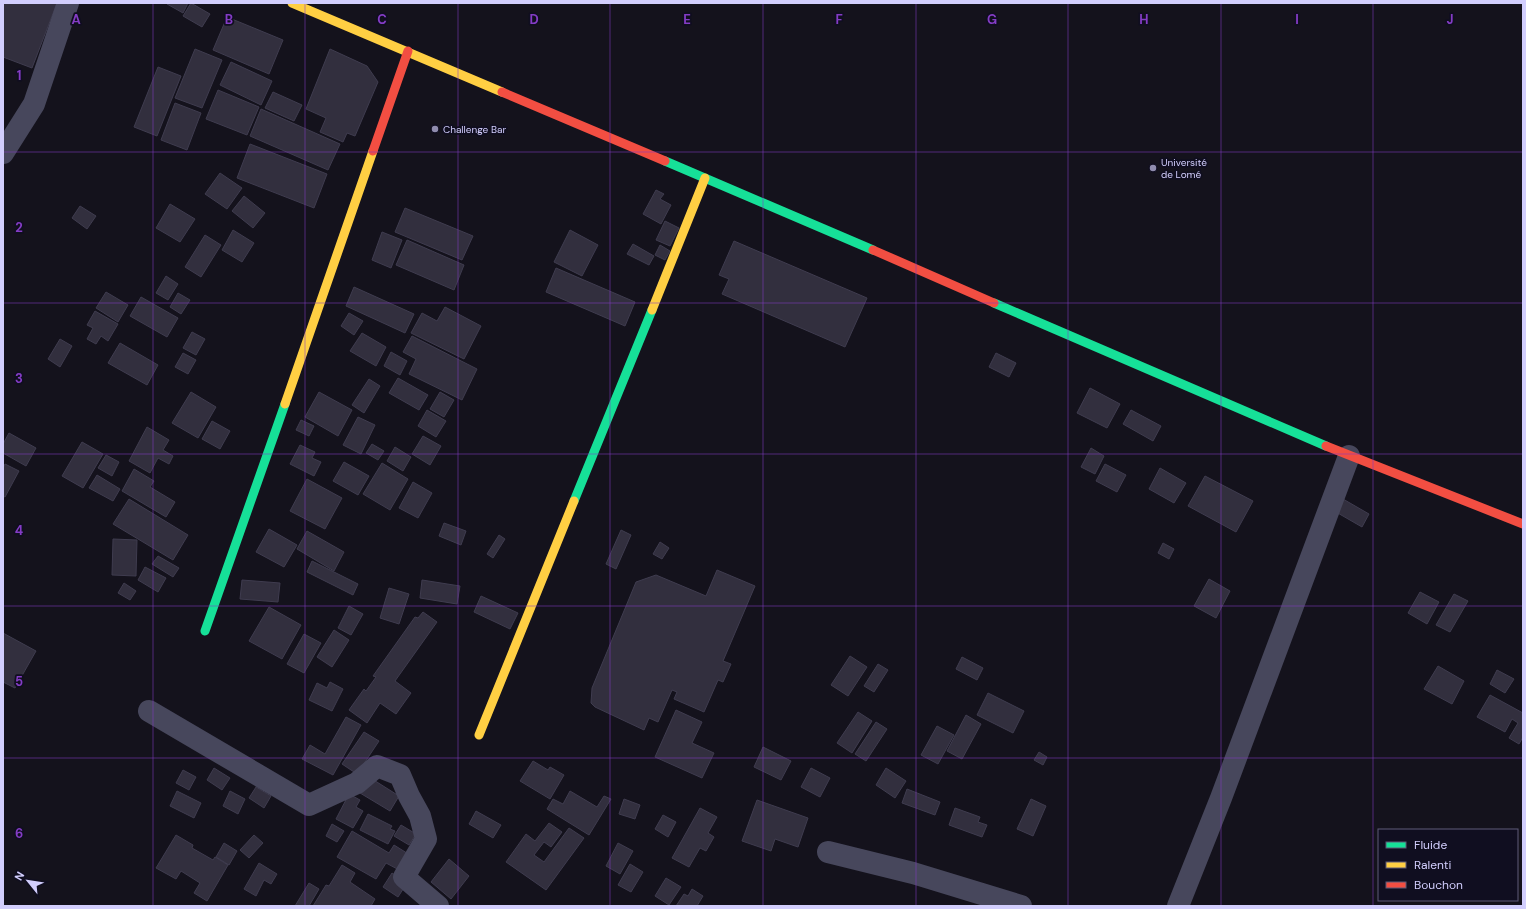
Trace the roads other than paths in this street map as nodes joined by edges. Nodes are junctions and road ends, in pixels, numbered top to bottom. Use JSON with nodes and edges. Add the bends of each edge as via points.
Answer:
{"nodes":[{"id":1,"x":68,"y":3,"type":"edge"},
{"id":2,"x":292,"y":3,"type":"edge"},
{"id":3,"x":408,"y":51,"type":"junction"},
{"id":4,"x":3,"y":153,"type":"edge"},
{"id":5,"x":705,"y":178,"type":"junction"},
{"id":6,"x":1349,"y":456,"type":"junction"},
{"id":7,"x":1523,"y":524,"type":"edge"},
{"id":8,"x":205,"y":631,"type":"dead end"},
{"id":9,"x":149,"y":711,"type":"dead end"},
{"id":10,"x":479,"y":735,"type":"dead end"},
{"id":11,"x":828,"y":852,"type":"dead end"},
{"id":12,"x":438,"y":906,"type":"edge"},
{"id":13,"x":1021,"y":906,"type":"edge"},
{"id":14,"x":1178,"y":906,"type":"edge"}],
"edges":[{"from":1,"to":4,"type":"street","via":[[34,104]]},
{"from":2,"to":3,"type":"street"},
{"from":3,"to":5,"type":"street"},
{"from":3,"to":8,"type":"street"},
{"from":5,"to":6,"type":"street"},
{"from":5,"to":10,"type":"street"},
{"from":6,"to":7,"type":"street"},
{"from":6,"to":14,"type":"street","via":[[1222,798]]},
{"from":9,"to":12,"type":"street","via":[[309,805],[357,783],[377,766],[400,775],[420,816],[426,839],[404,877]]},
{"from":11,"to":13,"type":"street","via":[[913,873]]}]}
